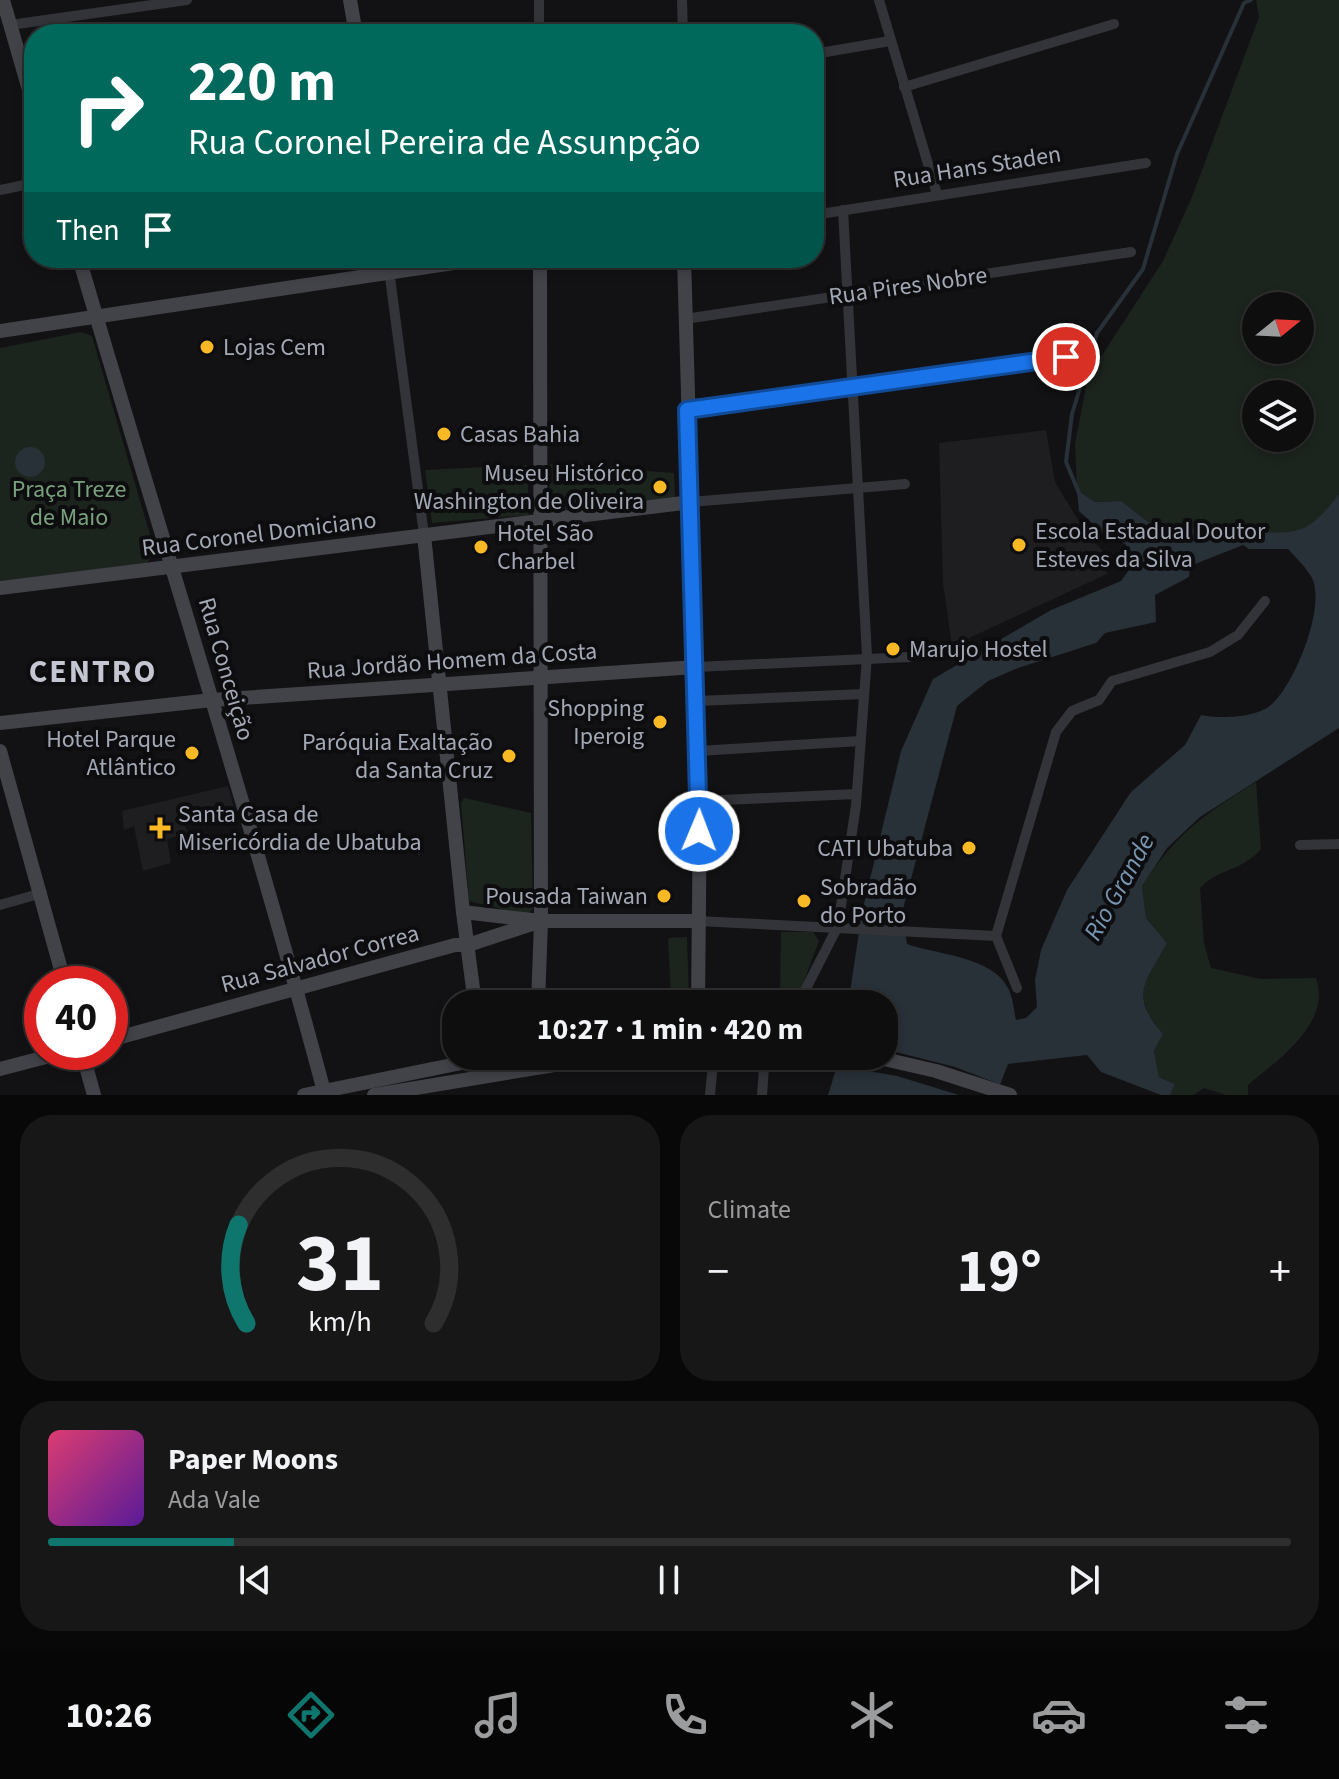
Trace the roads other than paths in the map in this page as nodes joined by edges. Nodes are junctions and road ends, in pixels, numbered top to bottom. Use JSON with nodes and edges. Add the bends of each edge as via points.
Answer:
{"nodes":[{"id":1,"x":3,"y":0,"type":"edge"},
{"id":2,"x":187,"y":0,"type":"edge"},
{"id":3,"x":350,"y":0,"type":"edge"},
{"id":4,"x":539,"y":0,"type":"edge"},
{"id":5,"x":682,"y":0,"type":"edge"},
{"id":6,"x":879,"y":0,"type":"edge"},
{"id":7,"x":354,"y":24,"type":"edge"},
{"id":8,"x":539,"y":24,"type":"edge"},
{"id":9,"x":683,"y":24,"type":"edge"},
{"id":10,"x":1114,"y":24,"type":"dead end"},
{"id":11,"x":10,"y":25,"type":"junction"},
{"id":12,"x":890,"y":41,"type":"junction"},
{"id":13,"x":824,"y":52,"type":"edge"},
{"id":14,"x":24,"y":73,"type":"edge"},
{"id":15,"x":904,"y":87,"type":"junction"},
{"id":16,"x":1146,"y":163,"type":"dead end"},
{"id":17,"x":24,"y":185,"type":"edge"},
{"id":18,"x":0,"y":190,"type":"edge"},
{"id":19,"x":937,"y":194,"type":"junction"},
{"id":20,"x":843,"y":210,"type":"junction"},
{"id":21,"x":824,"y":213,"type":"edge"},
{"id":22,"x":1131,"y":252,"type":"dead end"},
{"id":23,"x":82,"y":268,"type":"edge"},
{"id":24,"x":367,"y":268,"type":"edge"},
{"id":25,"x":390,"y":268,"type":"edge"},
{"id":26,"x":540,"y":268,"type":"edge"},
{"id":27,"x":684,"y":268,"type":"edge"},
{"id":28,"x":847,"y":295,"type":"junction"},
{"id":29,"x":96,"y":317,"type":"junction"},
{"id":30,"x":685,"y":319,"type":"junction"},
{"id":31,"x":0,"y":331,"type":"edge"},
{"id":32,"x":1066,"y":357,"type":"dead end"},
{"id":33,"x":853,"y":388,"type":"junction"},
{"id":34,"x":687,"y":410,"type":"junction"},
{"id":35,"x":905,"y":484,"type":"dead end"},
{"id":36,"x":858,"y":485,"type":"junction"},
{"id":37,"x":691,"y":502,"type":"junction"},
{"id":38,"x":540,"y":521,"type":"junction"},
{"id":39,"x":424,"y":535,"type":"junction"},
{"id":40,"x":173,"y":567,"type":"junction"},
{"id":41,"x":0,"y":588,"type":"edge"},
{"id":42,"x":1265,"y":601,"type":"dead end"},
{"id":43,"x":867,"y":656,"type":"junction"},
{"id":44,"x":909,"y":657,"type":"dead end"},
{"id":45,"x":696,"y":667,"type":"junction"},
{"id":46,"x":541,"y":677,"type":"junction"},
{"id":47,"x":439,"y":684,"type":"junction"},
{"id":48,"x":864,"y":694,"type":"junction"},
{"id":49,"x":212,"y":700,"type":"junction"},
{"id":50,"x":697,"y":701,"type":"junction"},
{"id":51,"x":0,"y":723,"type":"edge"},
{"id":52,"x":860,"y":741,"type":"junction"},
{"id":53,"x":0,"y":751,"type":"edge"},
{"id":54,"x":698,"y":751,"type":"junction"},
{"id":55,"x":856,"y":794,"type":"junction"},
{"id":56,"x":700,"y":801,"type":"junction"},
{"id":57,"x":1339,"y":844,"type":"edge"},
{"id":58,"x":1300,"y":845,"type":"dead end"},
{"id":59,"x":42,"y":893,"type":"junction"},
{"id":60,"x":0,"y":905,"type":"edge"},
{"id":61,"x":463,"y":912,"type":"junction"},
{"id":62,"x":541,"y":921,"type":"junction"},
{"id":63,"x":697,"y":921,"type":"junction"},
{"id":64,"x":842,"y":926,"type":"junction"},
{"id":65,"x":996,"y":936,"type":"junction"},
{"id":66,"x":468,"y":945,"type":"junction"},
{"id":67,"x":60,"y":966,"type":"edge"},
{"id":68,"x":1017,"y":988,"type":"dead end"},
{"id":69,"x":298,"y":989,"type":"junction"},
{"id":70,"x":473,"y":990,"type":"edge"},
{"id":71,"x":539,"y":990,"type":"edge"},
{"id":72,"x":698,"y":990,"type":"edge"},
{"id":73,"x":806,"y":990,"type":"edge"},
{"id":74,"x":128,"y":1035,"type":"edge"},
{"id":75,"x":898,"y":1062,"type":"edge"},
{"id":76,"x":24,"y":1063,"type":"edge"},
{"id":77,"x":442,"y":1067,"type":"edge"},
{"id":78,"x":0,"y":1069,"type":"edge"},
{"id":79,"x":87,"y":1070,"type":"edge"},
{"id":80,"x":495,"y":1070,"type":"edge"},
{"id":81,"x":324,"y":1093,"type":"edge"},
{"id":82,"x":94,"y":1095,"type":"edge"},
{"id":83,"x":304,"y":1095,"type":"edge"},
{"id":84,"x":374,"y":1095,"type":"edge"},
{"id":85,"x":710,"y":1095,"type":"edge"},
{"id":86,"x":762,"y":1095,"type":"edge"},
{"id":87,"x":1008,"y":1095,"type":"edge"}],
"edges":[{"from":1,"to":11,"type":"street"},
{"from":2,"to":11,"type":"street"},
{"from":3,"to":7,"type":"street"},
{"from":4,"to":8,"type":"street"},
{"from":5,"to":9,"type":"street"},
{"from":6,"to":12,"type":"street"},
{"from":10,"to":15,"type":"street"},
{"from":11,"to":14,"type":"street"},
{"from":12,"to":13,"type":"street"},
{"from":12,"to":15,"type":"street"},
{"from":15,"to":19,"type":"street"},
{"from":16,"to":19,"type":"street","name":"Rua Hans Staden"},
{"from":17,"to":18,"type":"street"},
{"from":19,"to":20,"type":"street","name":"Rua Hans Staden"},
{"from":20,"to":21,"type":"street","name":"Rua Hans Staden"},
{"from":20,"to":28,"type":"street"},
{"from":22,"to":28,"type":"street","name":"Rua Pires Nobre"},
{"from":23,"to":29,"type":"street","name":"Rua Conceição"},
{"from":24,"to":29,"type":"street"},
{"from":25,"to":39,"type":"street"},
{"from":26,"to":38,"type":"street"},
{"from":27,"to":30,"type":"street"},
{"from":28,"to":30,"type":"street","name":"Rua Pires Nobre"},
{"from":28,"to":33,"type":"street"},
{"from":29,"to":31,"type":"street"},
{"from":29,"to":40,"type":"street","name":"Rua Conceição"},
{"from":30,"to":34,"type":"street"},
{"from":32,"to":33,"type":"street"},
{"from":33,"to":34,"type":"street"},
{"from":33,"to":36,"type":"street"},
{"from":34,"to":37,"type":"street"},
{"from":35,"to":36,"type":"street","name":"Rua Coronel Domiciano"},
{"from":36,"to":37,"type":"street","name":"Rua Coronel Domiciano"},
{"from":36,"to":43,"type":"street"},
{"from":37,"to":38,"type":"street","name":"Rua Coronel Domiciano"},
{"from":37,"to":45,"type":"street"},
{"from":38,"to":39,"type":"street","name":"Rua Coronel Domiciano"},
{"from":38,"to":46,"type":"street"},
{"from":39,"to":40,"type":"street","name":"Rua Coronel Domiciano"},
{"from":39,"to":47,"type":"street"},
{"from":40,"to":41,"type":"street","name":"Rua Coronel Domiciano"},
{"from":40,"to":49,"type":"street","name":"Rua Conceição"},
{"from":42,"to":65,"type":"street","via":[[1238,635],[1210,652],[1112,681],[1099,700],[1066,717],[1056,732]]},
{"from":43,"to":44,"type":"street","name":"Rua Jordão Homem da Costa"},
{"from":43,"to":45,"type":"street","name":"Rua Jordão Homem da Costa"},
{"from":43,"to":48,"type":"street"},
{"from":45,"to":46,"type":"street","name":"Rua Jordão Homem da Costa"},
{"from":45,"to":50,"type":"street"},
{"from":46,"to":47,"type":"street","name":"Rua Jordão Homem da Costa"},
{"from":46,"to":62,"type":"street"},
{"from":47,"to":49,"type":"street","name":"Rua Jordão Homem da Costa"},
{"from":47,"to":61,"type":"street"},
{"from":48,"to":50,"type":"street"},
{"from":48,"to":52,"type":"street"},
{"from":49,"to":51,"type":"street","name":"Rua Jordão Homem da Costa"},
{"from":49,"to":69,"type":"street","name":"Rua Conceição"},
{"from":50,"to":54,"type":"street"},
{"from":52,"to":54,"type":"street"},
{"from":52,"to":55,"type":"street"},
{"from":53,"to":59,"type":"street"},
{"from":54,"to":56,"type":"street"},
{"from":55,"to":56,"type":"street"},
{"from":55,"to":64,"type":"street"},
{"from":56,"to":63,"type":"street"},
{"from":57,"to":58,"type":"street"},
{"from":59,"to":60,"type":"street"},
{"from":59,"to":67,"type":"street"},
{"from":61,"to":62,"type":"street","name":"Rua Salvador Correa"},
{"from":61,"to":66,"type":"street"},
{"from":62,"to":63,"type":"street","name":"Rua Salvador Correa"},
{"from":62,"to":66,"type":"street","name":"Rua Salvador Correa"},
{"from":62,"to":71,"type":"street"},
{"from":63,"to":64,"type":"street","name":"Rua Salvador Correa"},
{"from":63,"to":72,"type":"street"},
{"from":64,"to":65,"type":"street","name":"Rua Salvador Correa"},
{"from":64,"to":73,"type":"street"},
{"from":65,"to":68,"type":"street"},
{"from":66,"to":69,"type":"street","name":"Rua Salvador Correa"},
{"from":66,"to":70,"type":"street"},
{"from":69,"to":74,"type":"street","name":"Rua Salvador Correa"},
{"from":69,"to":81,"type":"street","name":"Rua Conceição"},
{"from":75,"to":87,"type":"street"},
{"from":76,"to":78,"type":"street"},
{"from":77,"to":81,"type":"street"},
{"from":79,"to":82,"type":"street"},
{"from":80,"to":84,"type":"street"},
{"from":81,"to":83,"type":"street"},
{"from":85,"to":86,"type":"street","via":[[713,1062],[764,1067]]}]}
